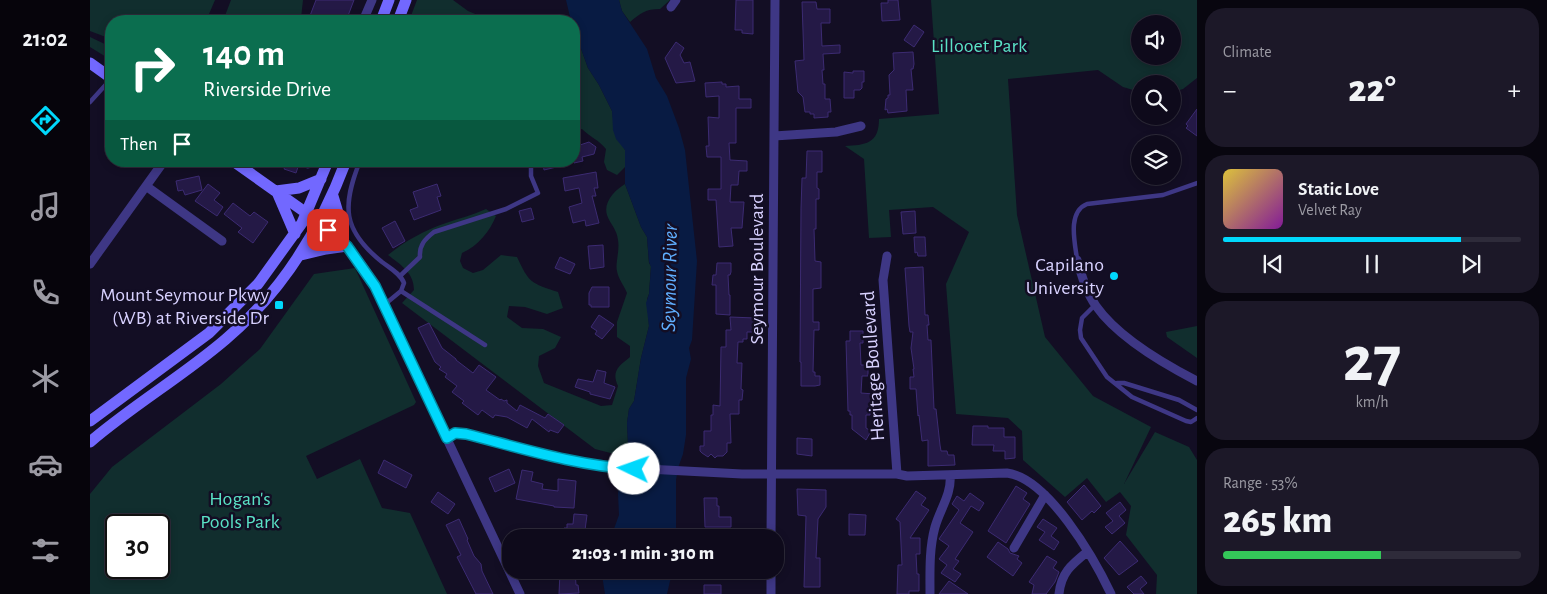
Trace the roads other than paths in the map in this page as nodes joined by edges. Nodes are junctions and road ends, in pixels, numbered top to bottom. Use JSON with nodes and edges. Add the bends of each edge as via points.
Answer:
{"nodes":[{"id":1,"x":372,"y":0,"type":"edge"},
{"id":2,"x":389,"y":0,"type":"edge"},
{"id":3,"x":406,"y":0,"type":"edge"},
{"id":4,"x":775,"y":0,"type":"edge"},
{"id":5,"x":366,"y":15,"type":"edge"},
{"id":6,"x":383,"y":15,"type":"edge"},
{"id":7,"x":400,"y":15,"type":"edge"},
{"id":8,"x":90,"y":63,"type":"edge"},
{"id":9,"x":105,"y":74,"type":"edge"},
{"id":10,"x":105,"y":86,"type":"edge"},
{"id":11,"x":90,"y":102,"type":"edge"},
{"id":12,"x":860,"y":126,"type":"dead end"},
{"id":13,"x":774,"y":136,"type":"junction"},
{"id":14,"x":160,"y":167,"type":"edge"},
{"id":15,"x":242,"y":167,"type":"edge"},
{"id":16,"x":326,"y":167,"type":"edge"},
{"id":17,"x":344,"y":167,"type":"edge"},
{"id":18,"x":358,"y":167,"type":"edge"},
{"id":19,"x":530,"y":167,"type":"edge"},
{"id":20,"x":321,"y":179,"type":"junction"},
{"id":21,"x":1197,"y":183,"type":"edge"},
{"id":22,"x":146,"y":186,"type":"junction"},
{"id":23,"x":276,"y":191,"type":"junction"},
{"id":24,"x":333,"y":196,"type":"junction"},
{"id":25,"x":306,"y":214,"type":"junction"},
{"id":26,"x":319,"y":223,"type":"junction"},
{"id":27,"x":295,"y":234,"type":"junction"},
{"id":28,"x":222,"y":241,"type":"dead end"},
{"id":29,"x":345,"y":244,"type":"junction"},
{"id":30,"x":300,"y":255,"type":"junction"},
{"id":31,"x":887,"y":256,"type":"dead end"},
{"id":32,"x":1077,"y":260,"type":"joint"},
{"id":33,"x":90,"y":264,"type":"edge"},
{"id":34,"x":400,"y":276,"type":"junction"},
{"id":35,"x":401,"y":291,"type":"junction"},
{"id":36,"x":387,"y":303,"type":"junction"},
{"id":37,"x":1095,"y":305,"type":"junction"},
{"id":38,"x":485,"y":345,"type":"dead end"},
{"id":39,"x":1197,"y":381,"type":"edge"},
{"id":40,"x":1117,"y":383,"type":"junction"},
{"id":41,"x":1197,"y":410,"type":"edge"},
{"id":42,"x":1197,"y":418,"type":"edge"},
{"id":43,"x":90,"y":421,"type":"edge"},
{"id":44,"x":447,"y":438,"type":"junction"},
{"id":45,"x":90,"y":442,"type":"edge"},
{"id":46,"x":772,"y":473,"type":"junction"},
{"id":47,"x":897,"y":474,"type":"junction"},
{"id":48,"x":950,"y":475,"type":"junction"},
{"id":49,"x":1046,"y":496,"type":"junction"},
{"id":50,"x":772,"y":529,"type":"edge"},
{"id":51,"x":1014,"y":548,"type":"dead end"},
{"id":52,"x":1087,"y":552,"type":"junction"},
{"id":53,"x":771,"y":579,"type":"edge"},
{"id":54,"x":520,"y":594,"type":"edge"},
{"id":55,"x":771,"y":594,"type":"edge"},
{"id":56,"x":930,"y":594,"type":"edge"},
{"id":57,"x":1059,"y":594,"type":"edge"},
{"id":58,"x":1111,"y":594,"type":"edge"}],
"edges":[{"from":1,"to":5,"type":"street"},
{"from":2,"to":6,"type":"main road"},
{"from":3,"to":7,"type":"main road"},
{"from":4,"to":13,"type":"street","name":"Seymour Boulevard"},
{"from":8,"to":9,"type":"main road"},
{"from":10,"to":11,"type":"lane"},
{"from":12,"to":13,"type":"street","via":[[836,132]]},
{"from":13,"to":46,"type":"street","name":"Seymour Boulevard"},
{"from":14,"to":22,"type":"street"},
{"from":15,"to":23,"type":"main road"},
{"from":16,"to":20,"type":"main road"},
{"from":17,"to":24,"type":"main road"},
{"from":18,"to":34,"type":"lane","via":[[349,193],[351,225],[366,248]]},
{"from":19,"to":34,"type":"lane","via":[[538,193],[506,209],[434,232],[424,239],[420,257]]},
{"from":20,"to":23,"type":"main road","via":[[299,188]]},
{"from":20,"to":25,"type":"main road"},
{"from":21,"to":32,"type":"lane","via":[[1164,195],[1087,204],[1078,210],[1075,220]]},
{"from":22,"to":28,"type":"street"},
{"from":22,"to":33,"type":"street"},
{"from":23,"to":25,"type":"main road"},
{"from":23,"to":27,"type":"main road"},
{"from":24,"to":26,"type":"main road"},
{"from":24,"to":29,"type":"main road"},
{"from":25,"to":26,"type":"main road"},
{"from":25,"to":27,"type":"main road"},
{"from":26,"to":29,"type":"street"},
{"from":26,"to":30,"type":"main road"},
{"from":27,"to":43,"type":"main road","via":[[258,284],[231,313]]},
{"from":29,"to":30,"type":"main road"},
{"from":29,"to":36,"type":"street"},
{"from":30,"to":45,"type":"main road","via":[[252,316]]},
{"from":31,"to":47,"type":"street","name":"Heritage Boulevard","via":[[883,280]]},
{"from":32,"to":37,"type":"street"},
{"from":34,"to":35,"type":"lane","via":[[404,283]]},
{"from":35,"to":36,"type":"lane"},
{"from":35,"to":38,"type":"lane"},
{"from":36,"to":44,"type":"street"},
{"from":37,"to":39,"type":"street","via":[[1106,320],[1148,352]]},
{"from":37,"to":40,"type":"lane","via":[[1082,318],[1081,338],[1107,377]]},
{"from":40,"to":41,"type":"lane","via":[[1124,382],[1179,400]]},
{"from":40,"to":42,"type":"lane","via":[[1132,397],[1186,421]]},
{"from":44,"to":46,"type":"street","via":[[455,433],[466,434],[580,463],[615,468]]},
{"from":44,"to":54,"type":"street"},
{"from":46,"to":47,"type":"street"},
{"from":46,"to":50,"type":"street","name":"Seymour Boulevard"},
{"from":47,"to":48,"type":"street"},
{"from":48,"to":49,"type":"street","via":[[1017,474]]},
{"from":48,"to":56,"type":"street","via":[[950,491],[935,526],[931,546]]},
{"from":49,"to":51,"type":"street"},
{"from":49,"to":52,"type":"street"},
{"from":52,"to":57,"type":"street","via":[[1061,580]]},
{"from":52,"to":58,"type":"street"},
{"from":53,"to":55,"type":"street"}]}
